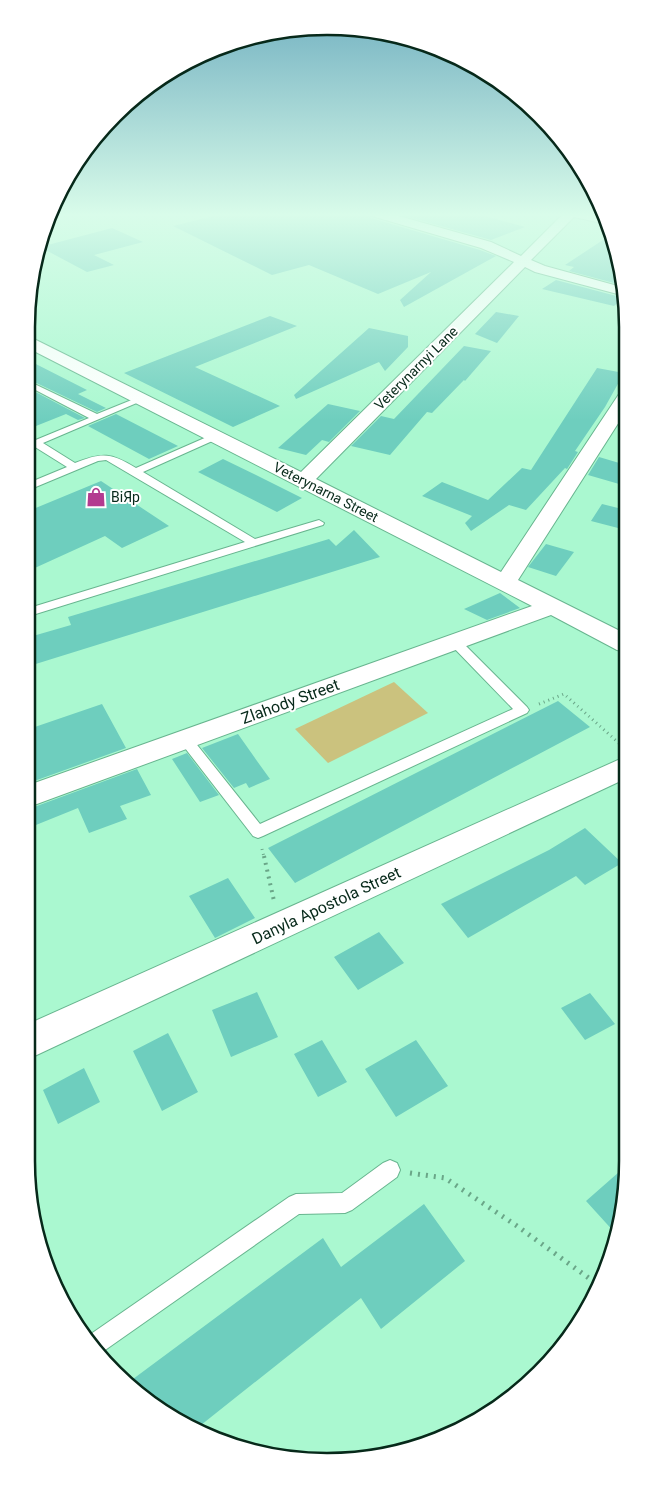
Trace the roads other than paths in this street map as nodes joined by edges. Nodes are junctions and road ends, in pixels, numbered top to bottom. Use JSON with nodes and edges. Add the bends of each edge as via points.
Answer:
{"nodes":[{"id":1,"x":501,"y":282,"type":"edge"},
{"id":2,"x":590,"y":282,"type":"edge"},
{"id":3,"x":617,"y":290,"type":"edge"},
{"id":4,"x":35,"y":346,"type":"edge"},
{"id":5,"x":35,"y":387,"type":"edge"},
{"id":6,"x":142,"y":399,"type":"junction"},
{"id":7,"x":619,"y":409,"type":"edge"},
{"id":8,"x":97,"y":418,"type":"junction"},
{"id":9,"x":216,"y":436,"type":"junction"},
{"id":10,"x":36,"y":443,"type":"joint"},
{"id":11,"x":74,"y":467,"type":"junction"},
{"id":12,"x":136,"y":472,"type":"junction"},
{"id":13,"x":304,"y":480,"type":"junction"},
{"id":14,"x":35,"y":484,"type":"edge"},
{"id":15,"x":318,"y":523,"type":"dead end"},
{"id":16,"x":254,"y":543,"type":"junction"},
{"id":17,"x":505,"y":582,"type":"junction"},
{"id":18,"x":554,"y":606,"type":"junction"},
{"id":19,"x":35,"y":610,"type":"edge"},
{"id":20,"x":619,"y":640,"type":"edge"},
{"id":21,"x":455,"y":642,"type":"junction"},
{"id":22,"x":185,"y":739,"type":"junction"},
{"id":23,"x":619,"y":770,"type":"edge"},
{"id":24,"x":35,"y":794,"type":"edge"},
{"id":25,"x":35,"y":1039,"type":"edge"},
{"id":26,"x":390,"y":1170,"type":"road end"},
{"id":27,"x":98,"y":1343,"type":"edge"}],
"edges":[{"from":1,"to":13,"type":"street","name":"Veterynarnyi Lane"},
{"from":2,"to":3,"type":"street"},
{"from":4,"to":6,"type":"street","name":"Veterynarna Street"},
{"from":5,"to":8,"type":"lane"},
{"from":6,"to":8,"type":"lane"},
{"from":6,"to":9,"type":"street","name":"Veterynarna Street"},
{"from":7,"to":17,"type":"street"},
{"from":8,"to":10,"type":"lane"},
{"from":9,"to":12,"type":"lane"},
{"from":9,"to":13,"type":"street","name":"Veterynarna Street"},
{"from":10,"to":11,"type":"lane"},
{"from":11,"to":12,"type":"lane","via":[[107,457]]},
{"from":11,"to":14,"type":"lane"},
{"from":12,"to":16,"type":"lane"},
{"from":13,"to":17,"type":"street","name":"Veterynarna Street"},
{"from":15,"to":16,"type":"lane"},
{"from":16,"to":19,"type":"lane"},
{"from":17,"to":18,"type":"street","name":"Veterynarna Street"},
{"from":18,"to":20,"type":"street","name":"Veterynarna Street"},
{"from":18,"to":21,"type":"street","name":"Zlahody Street"},
{"from":21,"to":22,"type":"street","name":"Zlahody Street"},
{"from":21,"to":22,"type":"lane","via":[[522,710],[258,832]]},
{"from":22,"to":24,"type":"street","name":"Zlahody Street"},
{"from":23,"to":25,"type":"street","name":"Danyla Apostola Street"},
{"from":26,"to":27,"type":"lane","via":[[346,1203],[296,1204]]}]}
